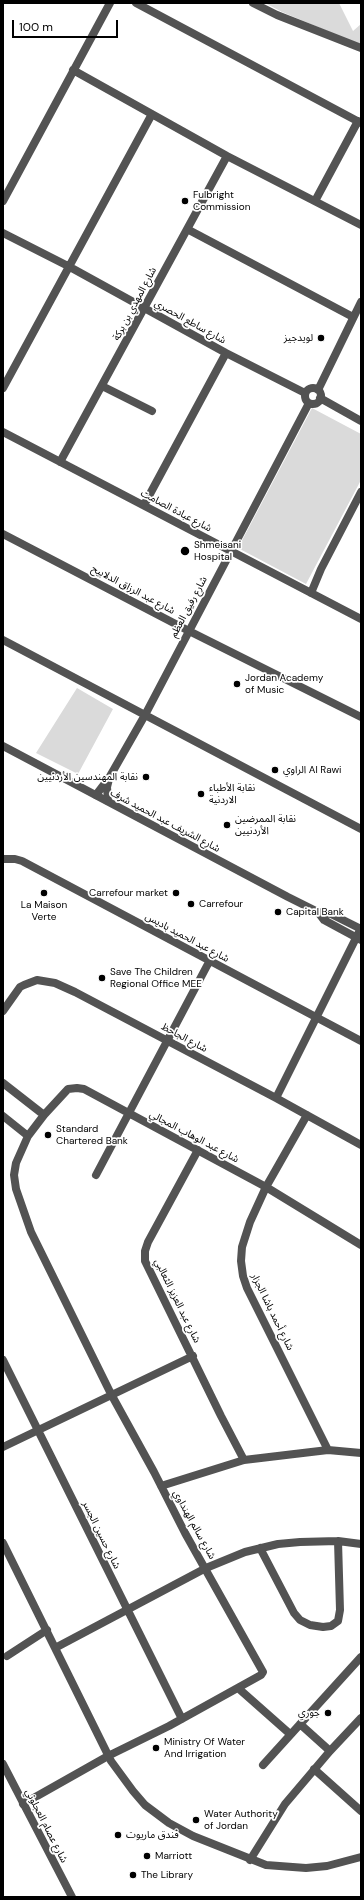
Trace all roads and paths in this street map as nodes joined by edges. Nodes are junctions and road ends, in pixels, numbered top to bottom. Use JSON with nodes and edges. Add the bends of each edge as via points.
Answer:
{"nodes":[{"id":1,"x":110,"y":3,"type":"edge"},
{"id":2,"x":136,"y":3,"type":"edge"},
{"id":3,"x":253,"y":3,"type":"edge"},
{"id":4,"x":361,"y":48,"type":"edge"},
{"id":5,"x":73,"y":70,"type":"junction"},
{"id":6,"x":152,"y":114,"type":"junction"},
{"id":7,"x":359,"y":122,"type":"edge"},
{"id":8,"x":227,"y":156,"type":"junction"},
{"id":9,"x":3,"y":200,"type":"edge"},
{"id":10,"x":315,"y":201,"type":"junction"},
{"id":11,"x":361,"y":224,"type":"edge"},
{"id":12,"x":187,"y":229,"type":"junction"},
{"id":13,"x":3,"y":233,"type":"edge"},
{"id":14,"x":68,"y":266,"type":"junction"},
{"id":15,"x":361,"y":302,"type":"edge"},
{"id":16,"x":144,"y":308,"type":"junction"},
{"id":17,"x":353,"y":317,"type":"junction"},
{"id":18,"x":226,"y":353,"type":"junction"},
{"id":19,"x":102,"y":386,"type":"junction"},
{"id":20,"x":3,"y":388,"type":"edge"},
{"id":21,"x":318,"y":390,"type":"junction"},
{"id":22,"x":305,"y":393,"type":"junction"},
{"id":23,"x":320,"y":398,"type":"junction"},
{"id":24,"x":309,"y":403,"type":"junction"},
{"id":25,"x":152,"y":411,"type":"dead end"},
{"id":26,"x":361,"y":421,"type":"edge"},
{"id":27,"x":3,"y":432,"type":"edge"},
{"id":28,"x":60,"y":462,"type":"junction"},
{"id":29,"x":361,"y":492,"type":"edge"},
{"id":30,"x":144,"y":505,"type":"junction"},
{"id":31,"x":3,"y":534,"type":"edge"},
{"id":32,"x":230,"y":550,"type":"junction"},
{"id":33,"x":311,"y":593,"type":"junction"},
{"id":34,"x":361,"y":619,"type":"edge"},
{"id":35,"x":189,"y":631,"type":"junction"},
{"id":36,"x":3,"y":640,"type":"edge"},
{"id":37,"x":145,"y":715,"type":"junction"},
{"id":38,"x":361,"y":717,"type":"edge"},
{"id":39,"x":3,"y":746,"type":"edge"},
{"id":40,"x":109,"y":778,"type":"junction"},
{"id":41,"x":96,"y":795,"type":"junction"},
{"id":42,"x":108,"y":801,"type":"junction"},
{"id":43,"x":361,"y":829,"type":"edge"},
{"id":44,"x":5,"y":857,"type":"edge"},
{"id":45,"x":318,"y":912,"type":"junction"},
{"id":46,"x":361,"y":928,"type":"edge"},
{"id":47,"x":358,"y":938,"type":"edge"},
{"id":48,"x":209,"y":962,"type":"junction"},
{"id":49,"x":3,"y":1011,"type":"edge"},
{"id":50,"x":316,"y":1017,"type":"junction"},
{"id":51,"x":168,"y":1041,"type":"junction"},
{"id":52,"x":361,"y":1041,"type":"edge"},
{"id":53,"x":3,"y":1084,"type":"edge"},
{"id":54,"x":276,"y":1098,"type":"junction"},
{"id":55,"x":129,"y":1113,"type":"junction"},
{"id":56,"x":44,"y":1115,"type":"junction"},
{"id":57,"x":307,"y":1115,"type":"junction"},
{"id":58,"x":3,"y":1116,"type":"edge"},
{"id":59,"x":28,"y":1136,"type":"junction"},
{"id":60,"x":361,"y":1145,"type":"edge"},
{"id":61,"x":198,"y":1150,"type":"junction"},
{"id":62,"x":96,"y":1175,"type":"dead end"},
{"id":63,"x":266,"y":1187,"type":"junction"},
{"id":64,"x":361,"y":1245,"type":"edge"},
{"id":65,"x":193,"y":1356,"type":"junction"},
{"id":66,"x":3,"y":1360,"type":"edge"},
{"id":67,"x":111,"y":1394,"type":"junction"},
{"id":68,"x":38,"y":1429,"type":"junction"},
{"id":69,"x":3,"y":1447,"type":"edge"},
{"id":70,"x":328,"y":1450,"type":"junction"},
{"id":71,"x":361,"y":1453,"type":"edge"},
{"id":72,"x":244,"y":1460,"type":"junction"},
{"id":73,"x":161,"y":1486,"type":"junction"},
{"id":74,"x":338,"y":1541,"type":"junction"},
{"id":75,"x":3,"y":1543,"type":"edge"},
{"id":76,"x":361,"y":1544,"type":"edge"},
{"id":77,"x":260,"y":1548,"type":"junction"},
{"id":78,"x":206,"y":1568,"type":"junction"},
{"id":79,"x":128,"y":1610,"type":"junction"},
{"id":80,"x":47,"y":1630,"type":"junction"},
{"id":81,"x":56,"y":1648,"type":"junction"},
{"id":82,"x":8,"y":1656,"type":"dead end"},
{"id":83,"x":361,"y":1657,"type":"edge"},
{"id":84,"x":238,"y":1688,"type":"junction"},
{"id":85,"x":361,"y":1718,"type":"edge"},
{"id":86,"x":182,"y":1719,"type":"junction"},
{"id":87,"x":300,"y":1724,"type":"junction"},
{"id":88,"x":290,"y":1734,"type":"junction"},
{"id":89,"x":330,"y":1751,"type":"junction"},
{"id":90,"x":110,"y":1758,"type":"junction"},
{"id":91,"x":3,"y":1764,"type":"edge"},
{"id":92,"x":263,"y":1764,"type":"dead end"},
{"id":93,"x":314,"y":1769,"type":"junction"},
{"id":94,"x":25,"y":1806,"type":"junction"},
{"id":95,"x":361,"y":1811,"type":"edge"},
{"id":96,"x":361,"y":1858,"type":"edge"},
{"id":97,"x":250,"y":1860,"type":"junction"},
{"id":98,"x":72,"y":1897,"type":"edge"}],
"edges":[{"from":1,"to":5,"type":"street"},
{"from":2,"to":7,"type":"street"},
{"from":3,"to":4,"type":"street"},
{"from":5,"to":6,"type":"street"},
{"from":5,"to":9,"type":"street"},
{"from":6,"to":8,"type":"street"},
{"from":6,"to":14,"type":"street"},
{"from":7,"to":10,"type":"street"},
{"from":8,"to":10,"type":"street"},
{"from":8,"to":12,"type":"street","name":"شارع المهدي بن بركة"},
{"from":10,"to":11,"type":"street"},
{"from":12,"to":16,"type":"street","name":"شارع المهدي بن بركة"},
{"from":12,"to":17,"type":"street"},
{"from":13,"to":14,"type":"street","name":"شارع ساطع الحصري"},
{"from":14,"to":16,"type":"street","name":"شارع ساطع الحصري"},
{"from":14,"to":20,"type":"street"},
{"from":15,"to":17,"type":"street"},
{"from":16,"to":18,"type":"street","name":"شارع ساطع الحصري"},
{"from":16,"to":19,"type":"street","name":"شارع المهدي بن بركة"},
{"from":17,"to":21,"type":"street"},
{"from":18,"to":22,"type":"street","name":"شارع ساطع الحصري"},
{"from":18,"to":30,"type":"street"},
{"from":19,"to":25,"type":"street"},
{"from":19,"to":28,"type":"street","name":"شارع المهدي بن بركة"},
{"from":21,"to":22,"type":"street","via":[[311,388]]},
{"from":21,"to":23,"type":"street"},
{"from":22,"to":24,"type":"street"},
{"from":23,"to":24,"type":"street","via":[[314,404]]},
{"from":23,"to":26,"type":"street"},
{"from":24,"to":32,"type":"street","name":"شارع رفيق العظم"},
{"from":27,"to":28,"type":"street","name":"شارع عبادة الصامت"},
{"from":28,"to":30,"type":"street","name":"شارع عبادة الصامت"},
{"from":29,"to":33,"type":"street","via":[[321,568]]},
{"from":30,"to":32,"type":"street","name":"شارع عبادة الصامت"},
{"from":31,"to":35,"type":"street","name":"شارع عبد الرزاق الدلابيح"},
{"from":32,"to":33,"type":"street","name":"شارع عبادة الصامت"},
{"from":32,"to":35,"type":"street","name":"شارع رفيق العظم"},
{"from":33,"to":34,"type":"street","name":"شارع عبادة الصامت"},
{"from":35,"to":37,"type":"street","name":"شارع رفيق العظم"},
{"from":35,"to":38,"type":"street","name":"شارع عبد الرزاق الدلابيح"},
{"from":36,"to":37,"type":"street"},
{"from":37,"to":40,"type":"street","name":"شارع رفيق العظم"},
{"from":37,"to":43,"type":"street"},
{"from":39,"to":41,"type":"street","name":"شارع الشريف عبد الحميد شرف"},
{"from":40,"to":41,"type":"street","name":"شارع رفيق العظم"},
{"from":40,"to":42,"type":"street","name":"شارع رفيق العظم"},
{"from":41,"to":42,"type":"street","name":"شارع الشريف عبد الحميد شرف"},
{"from":42,"to":45,"type":"street","name":"شارع الشريف عبد الحميد شرف"},
{"from":44,"to":48,"type":"street","name":"شارع عبد الحميد باديس","via":[[22,861]]},
{"from":45,"to":46,"type":"street","name":"شارع الشريف عبد الحميد شرف","via":[[331,914]]},
{"from":45,"to":47,"type":"street","name":"شارع الشريف عبد الحميد شرف","via":[[324,920]]},
{"from":46,"to":47,"type":"street"},
{"from":47,"to":50,"type":"street"},
{"from":48,"to":50,"type":"street","name":"شارع عبد الحميد باديس"},
{"from":48,"to":51,"type":"street"},
{"from":49,"to":51,"type":"street","name":"شارع الجاحظ","via":[[20,987],[32,981],[45,980],[75,992]]},
{"from":50,"to":52,"type":"street","name":"شارع عبد الحميد باديس"},
{"from":50,"to":54,"type":"street"},
{"from":51,"to":54,"type":"street","name":"شارع الجاحظ"},
{"from":51,"to":55,"type":"street"},
{"from":53,"to":56,"type":"street"},
{"from":54,"to":57,"type":"street","name":"شارع الجاحظ"},
{"from":55,"to":56,"type":"street","name":"شارع عبد الوهاب المجالي","via":[[84,1089],[76,1088],[68,1089]]},
{"from":55,"to":61,"type":"street","name":"شارع عبد الوهاب المجالي"},
{"from":55,"to":62,"type":"street"},
{"from":56,"to":59,"type":"street","name":"شارع عبد الوهاب المجالي"},
{"from":57,"to":60,"type":"street","name":"شارع الجاحظ"},
{"from":57,"to":63,"type":"street","name":"شارع أحمد باشا الجزار"},
{"from":58,"to":59,"type":"street"},
{"from":59,"to":67,"type":"street","name":"شارع سالم الهنداوي","via":[[16,1163],[16,1189],[31,1232]]},
{"from":61,"to":63,"type":"street","name":"شارع عبد الوهاب المجالي"},
{"from":61,"to":65,"type":"street","name":"شارع عبد العزيز الثعالبي","via":[[145,1251],[145,1261]]},
{"from":63,"to":64,"type":"street","name":"شارع عبد الوهاب المجالي"},
{"from":63,"to":70,"type":"street","name":"شارع أحمد باشا الجزار","via":[[244,1240],[241,1261],[243,1276]]},
{"from":65,"to":67,"type":"street"},
{"from":65,"to":72,"type":"street","name":"شارع عبد العزيز الثعالبي"},
{"from":66,"to":68,"type":"street","name":"شارع حسين الجسر"},
{"from":67,"to":68,"type":"street"},
{"from":67,"to":73,"type":"street","name":"شارع سالم الهنداوي"},
{"from":68,"to":69,"type":"street"},
{"from":68,"to":79,"type":"street","name":"شارع حسين الجسر"},
{"from":70,"to":71,"type":"street"},
{"from":70,"to":72,"type":"street"},
{"from":72,"to":73,"type":"street"},
{"from":73,"to":78,"type":"street","name":"شارع سالم الهنداوي"},
{"from":74,"to":76,"type":"street"},
{"from":74,"to":77,"type":"street","via":[[300,1542]]},
{"from":74,"to":77,"type":"street","via":[[339,1616],[338,1621],[331,1626],[323,1627],[310,1625],[294,1613]]},
{"from":75,"to":80,"type":"street"},
{"from":77,"to":78,"type":"street"},
{"from":78,"to":79,"type":"street"},
{"from":78,"to":84,"type":"street","name":"شارع سالم الهنداوي","via":[[263,1670],[261,1675]]},
{"from":79,"to":81,"type":"street"},
{"from":79,"to":86,"type":"street","name":"شارع حسين الجسر"},
{"from":80,"to":81,"type":"street"},
{"from":80,"to":82,"type":"street"},
{"from":81,"to":90,"type":"street"},
{"from":83,"to":87,"type":"street"},
{"from":84,"to":86,"type":"street","name":"شارع سالم الهنداوي"},
{"from":84,"to":88,"type":"street"},
{"from":85,"to":89,"type":"street"},
{"from":86,"to":90,"type":"street","name":"شارع سالم الهنداوي"},
{"from":87,"to":88,"type":"street"},
{"from":87,"to":89,"type":"street"},
{"from":88,"to":92,"type":"street"},
{"from":89,"to":93,"type":"street"},
{"from":90,"to":94,"type":"street","name":"شارع سالم الهنداوي"},
{"from":90,"to":97,"type":"street","via":[[133,1791],[156,1814],[193,1836]]},
{"from":91,"to":94,"type":"street","name":"شارع عصام العجلوني"},
{"from":93,"to":95,"type":"street"},
{"from":93,"to":97,"type":"street","via":[[285,1804]]},
{"from":94,"to":98,"type":"street","name":"شارع عصام العجلوني"},
{"from":96,"to":97,"type":"street","via":[[306,1868],[283,1868]]}]}
